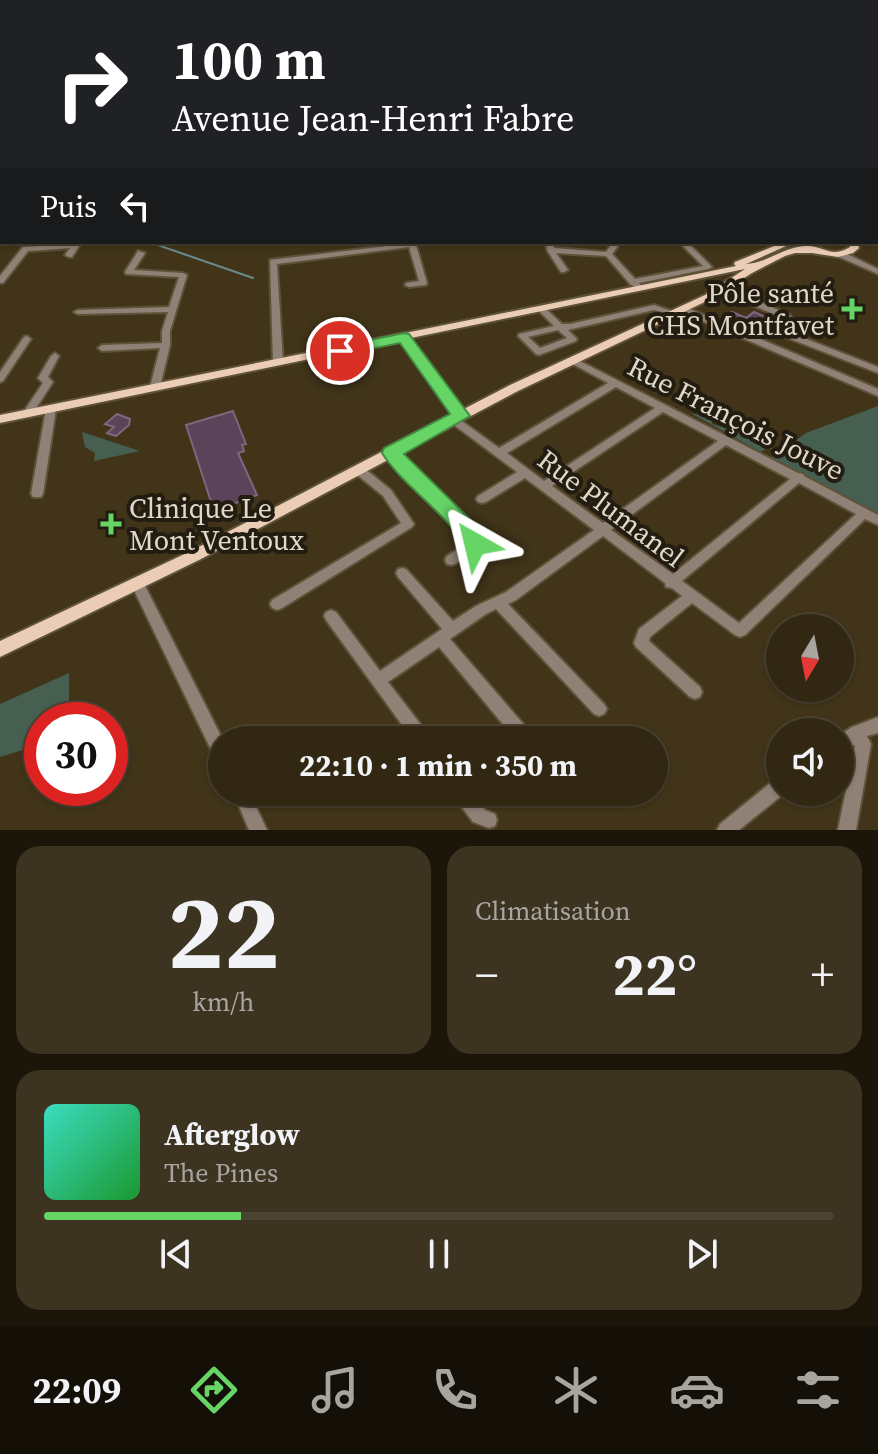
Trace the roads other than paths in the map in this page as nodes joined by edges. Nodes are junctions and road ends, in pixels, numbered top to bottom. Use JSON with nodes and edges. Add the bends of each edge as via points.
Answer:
{"nodes":[{"id":1,"x":616,"y":244,"type":"edge"},
{"id":2,"x":685,"y":244,"type":"edge"},
{"id":3,"x":786,"y":244,"type":"edge"},
{"id":4,"x":802,"y":244,"type":"edge"},
{"id":5,"x":856,"y":244,"type":"edge"},
{"id":6,"x":551,"y":246,"type":"edge"},
{"id":7,"x":813,"y":250,"type":"junction"},
{"id":8,"x":141,"y":253,"type":"dead end"},
{"id":9,"x":608,"y":254,"type":"junction"},
{"id":10,"x":783,"y":254,"type":"junction"},
{"id":11,"x":840,"y":254,"type":"junction"},
{"id":12,"x":69,"y":255,"type":"dead end"},
{"id":13,"x":761,"y":255,"type":"junction"},
{"id":14,"x":742,"y":268,"type":"junction"},
{"id":15,"x":564,"y":270,"type":"dead end"},
{"id":16,"x":712,"y":270,"type":"junction"},
{"id":17,"x":878,"y":272,"type":"edge"},
{"id":18,"x":689,"y":278,"type":"junction"},
{"id":19,"x":0,"y":281,"type":"edge"},
{"id":20,"x":409,"y":285,"type":"dead end"},
{"id":21,"x":636,"y":285,"type":"junction"},
{"id":22,"x":726,"y":285,"type":"junction"},
{"id":23,"x":172,"y":309,"type":"junction"},
{"id":24,"x":541,"y":309,"type":"junction"},
{"id":25,"x":677,"y":311,"type":"junction"},
{"id":26,"x":78,"y":312,"type":"dead end"},
{"id":27,"x":560,"y":327,"type":"junction"},
{"id":28,"x":404,"y":338,"type":"junction"},
{"id":29,"x":27,"y":339,"type":"dead end"},
{"id":30,"x":166,"y":345,"type":"junction"},
{"id":31,"x":102,"y":348,"type":"dead end"},
{"id":32,"x":55,"y":356,"type":"dead end"},
{"id":33,"x":572,"y":360,"type":"junction"},
{"id":34,"x":278,"y":363,"type":"junction"},
{"id":35,"x":878,"y":370,"type":"edge"},
{"id":36,"x":222,"y":375,"type":"junction"},
{"id":37,"x":0,"y":379,"type":"edge"},
{"id":38,"x":615,"y":383,"type":"junction"},
{"id":39,"x":155,"y":387,"type":"junction"},
{"id":40,"x":878,"y":393,"type":"edge"},
{"id":41,"x":73,"y":404,"type":"junction"},
{"id":42,"x":662,"y":408,"type":"junction"},
{"id":43,"x":51,"y":409,"type":"junction"},
{"id":44,"x":27,"y":414,"type":"junction"},
{"id":45,"x":458,"y":418,"type":"junction"},
{"id":46,"x":0,"y":419,"type":"edge"},
{"id":47,"x":725,"y":441,"type":"junction"},
{"id":48,"x":391,"y":453,"type":"junction"},
{"id":49,"x":499,"y":453,"type":"junction"},
{"id":50,"x":359,"y":470,"type":"junction"},
{"id":51,"x":525,"y":473,"type":"junction"},
{"id":52,"x":799,"y":477,"type":"junction"},
{"id":53,"x":543,"y":487,"type":"junction"},
{"id":54,"x":37,"y":494,"type":"dead end"},
{"id":55,"x":482,"y":499,"type":"dead end"},
{"id":56,"x":864,"y":513,"type":"junction"},
{"id":57,"x":878,"y":520,"type":"edge"},
{"id":58,"x":602,"y":532,"type":"junction"},
{"id":59,"x":451,"y":560,"type":"dead end"},
{"id":60,"x":402,"y":573,"type":"dead end"},
{"id":61,"x":671,"y":583,"type":"junction"},
{"id":62,"x":137,"y":584,"type":"junction"},
{"id":63,"x":690,"y":597,"type":"junction"},
{"id":64,"x":505,"y":599,"type":"junction"},
{"id":65,"x":277,"y":604,"type":"dead end"},
{"id":66,"x":331,"y":616,"type":"dead end"},
{"id":67,"x":446,"y":634,"type":"junction"},
{"id":68,"x":0,"y":649,"type":"edge"},
{"id":69,"x":378,"y":680,"type":"junction"},
{"id":70,"x":695,"y":692,"type":"dead end"},
{"id":71,"x":599,"y":709,"type":"dead end"},
{"id":72,"x":878,"y":725,"type":"edge"},
{"id":73,"x":208,"y":726,"type":"edge"},
{"id":74,"x":412,"y":726,"type":"edge"},
{"id":75,"x":515,"y":726,"type":"edge"},
{"id":76,"x":857,"y":732,"type":"junction"},
{"id":77,"x":854,"y":734,"type":"edge"},
{"id":78,"x":766,"y":797,"type":"edge"},
{"id":79,"x":247,"y":806,"type":"edge"},
{"id":80,"x":472,"y":806,"type":"edge"},
{"id":81,"x":489,"y":820,"type":"dead end"},
{"id":82,"x":258,"y":830,"type":"edge"},
{"id":83,"x":726,"y":830,"type":"edge"},
{"id":84,"x":847,"y":830,"type":"edge"}],
"edges":[{"from":1,"to":9,"type":"street"},
{"from":2,"to":16,"type":"street"},
{"from":3,"to":13,"type":"main road"},
{"from":4,"to":7,"type":"main road"},
{"from":5,"to":11,"type":"main road"},
{"from":6,"to":9,"type":"street"},
{"from":6,"to":15,"type":"street"},
{"from":7,"to":10,"type":"main road"},
{"from":7,"to":11,"type":"main road"},
{"from":8,"to":23,"type":"street","via":[[129,272],[183,275]]},
{"from":9,"to":21,"type":"street"},
{"from":10,"to":14,"type":"main road"},
{"from":10,"to":22,"type":"main road"},
{"from":11,"to":17,"type":"street"},
{"from":12,"to":19,"type":"street","via":[[75,246],[26,249]]},
{"from":13,"to":14,"type":"main road"},
{"from":13,"to":18,"type":"main road"},
{"from":14,"to":16,"type":"main road"},
{"from":14,"to":22,"type":"main road"},
{"from":16,"to":18,"type":"main road"},
{"from":16,"to":21,"type":"street"},
{"from":16,"to":22,"type":"main road","via":[[724,275]]},
{"from":18,"to":21,"type":"main road"},
{"from":20,"to":34,"type":"street","via":[[423,283],[412,245],[273,262]]},
{"from":21,"to":24,"type":"main road"},
{"from":22,"to":25,"type":"main road"},
{"from":22,"to":35,"type":"street","via":[[787,317],[779,329],[783,333]]},
{"from":23,"to":26,"type":"street"},
{"from":23,"to":30,"type":"street"},
{"from":24,"to":27,"type":"street"},
{"from":24,"to":28,"type":"main road"},
{"from":25,"to":27,"type":"street","via":[[654,307]]},
{"from":25,"to":33,"type":"main road"},
{"from":25,"to":40,"type":"street"},
{"from":27,"to":27,"type":"street","via":[[547,330],[522,336],[539,352],[573,339]]},
{"from":28,"to":34,"type":"main road"},
{"from":28,"to":45,"type":"street","name":"Rue Plumanel"},
{"from":29,"to":37,"type":"street"},
{"from":30,"to":31,"type":"street"},
{"from":30,"to":39,"type":"street"},
{"from":32,"to":44,"type":"street","via":[[43,378],[48,382]]},
{"from":33,"to":38,"type":"street","name":"Rue François Jouve"},
{"from":33,"to":45,"type":"main road"},
{"from":34,"to":36,"type":"main road"},
{"from":36,"to":39,"type":"main road"},
{"from":36,"to":41,"type":"main road","via":[[177,390]]},
{"from":38,"to":42,"type":"street","name":"Rue François Jouve"},
{"from":38,"to":49,"type":"street"},
{"from":39,"to":41,"type":"main road"},
{"from":41,"to":43,"type":"main road"},
{"from":42,"to":47,"type":"street","name":"Rue François Jouve"},
{"from":42,"to":53,"type":"street"},
{"from":43,"to":44,"type":"main road"},
{"from":43,"to":54,"type":"street"},
{"from":44,"to":46,"type":"main road"},
{"from":45,"to":48,"type":"main road"},
{"from":45,"to":49,"type":"street","name":"Rue Plumanel"},
{"from":47,"to":52,"type":"street","name":"Rue François Jouve"},
{"from":47,"to":58,"type":"street"},
{"from":48,"to":50,"type":"main road"},
{"from":48,"to":59,"type":"street","via":[[475,538],[475,544]]},
{"from":49,"to":51,"type":"street","name":"Rue Plumanel"},
{"from":50,"to":62,"type":"main road"},
{"from":50,"to":65,"type":"street","via":[[387,493],[408,524]]},
{"from":51,"to":53,"type":"street","name":"Rue Plumanel"},
{"from":51,"to":55,"type":"street"},
{"from":52,"to":56,"type":"street","name":"Rue François Jouve"},
{"from":52,"to":61,"type":"street"},
{"from":53,"to":58,"type":"street","name":"Rue Plumanel"},
{"from":56,"to":57,"type":"street","name":"Rue François Jouve"},
{"from":56,"to":63,"type":"street","name":"Rue Plumanel","via":[[740,631]]},
{"from":58,"to":61,"type":"street","name":"Rue Plumanel"},
{"from":58,"to":64,"type":"street"},
{"from":60,"to":67,"type":"street"},
{"from":61,"to":63,"type":"street","name":"Rue Plumanel"},
{"from":62,"to":68,"type":"main road"},
{"from":62,"to":73,"type":"street"},
{"from":63,"to":70,"type":"street","via":[[644,633],[641,643]]},
{"from":64,"to":67,"type":"street"},
{"from":64,"to":71,"type":"street"},
{"from":66,"to":69,"type":"street"},
{"from":67,"to":69,"type":"street"},
{"from":67,"to":75,"type":"street"},
{"from":69,"to":74,"type":"street"},
{"from":72,"to":76,"type":"street"},
{"from":76,"to":77,"type":"street"},
{"from":76,"to":84,"type":"street","via":[[863,744]]},
{"from":78,"to":83,"type":"street"},
{"from":79,"to":82,"type":"street"},
{"from":80,"to":81,"type":"street"}]}
